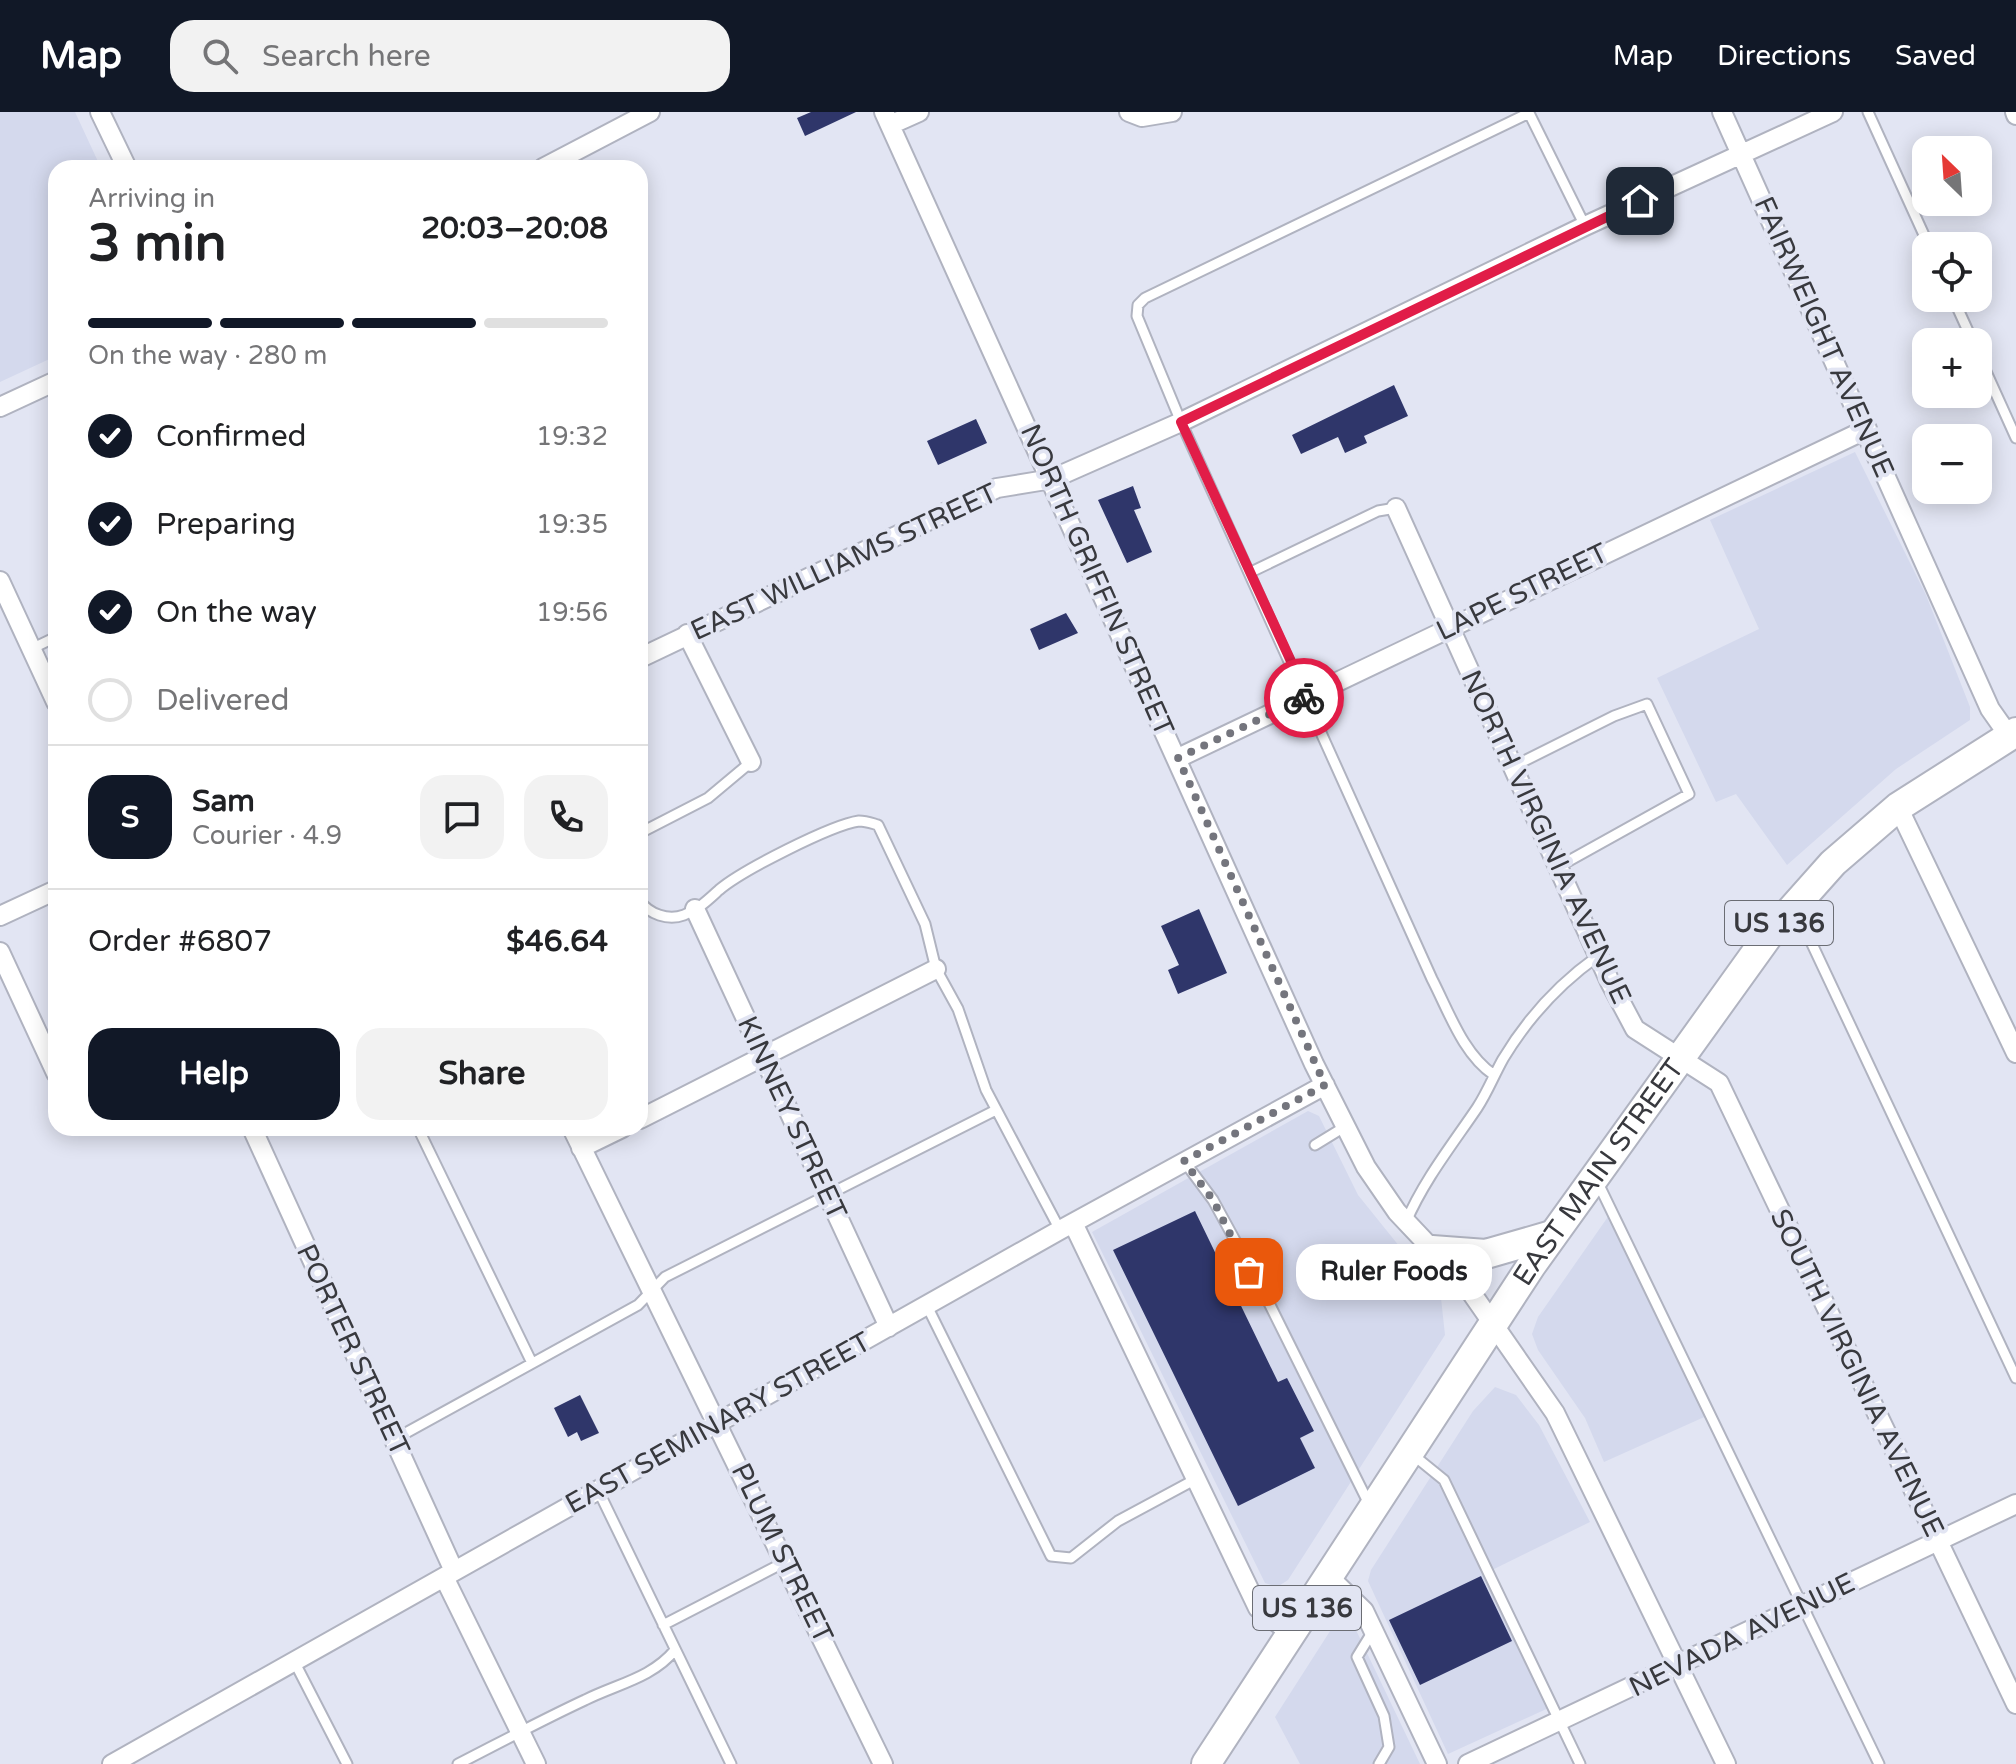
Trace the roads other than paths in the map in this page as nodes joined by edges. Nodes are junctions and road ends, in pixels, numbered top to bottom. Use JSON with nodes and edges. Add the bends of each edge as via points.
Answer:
{"nodes":[{"id":1,"x":100,"y":112,"type":"edge"},
{"id":2,"x":650,"y":112,"type":"edge"},
{"id":3,"x":919,"y":112,"type":"edge"},
{"id":4,"x":1129,"y":112,"type":"edge"},
{"id":5,"x":1172,"y":112,"type":"edge"},
{"id":6,"x":1722,"y":112,"type":"edge"},
{"id":7,"x":1833,"y":112,"type":"edge"},
{"id":8,"x":1868,"y":112,"type":"edge"},
{"id":9,"x":887,"y":119,"type":"edge"},
{"id":10,"x":1742,"y":154,"type":"junction"},
{"id":11,"x":123,"y":160,"type":"edge"},
{"id":12,"x":558,"y":160,"type":"edge"},
{"id":13,"x":1585,"y":226,"type":"junction"},
{"id":14,"x":1923,"y":232,"type":"edge"},
{"id":15,"x":48,"y":385,"type":"edge"},
{"id":16,"x":1992,"y":385,"type":"edge"},
{"id":17,"x":0,"y":407,"type":"edge"},
{"id":18,"x":1181,"y":422,"type":"junction"},
{"id":19,"x":1867,"y":429,"type":"junction"},
{"id":20,"x":2016,"y":438,"type":"edge"},
{"id":21,"x":1052,"y":479,"type":"junction"},
{"id":22,"x":1396,"y":508,"type":"joint"},
{"id":23,"x":1251,"y":572,"type":"junction"},
{"id":24,"x":0,"y":581,"type":"edge"},
{"id":25,"x":1450,"y":627,"type":"junction"},
{"id":26,"x":687,"y":634,"type":"junction"},
{"id":27,"x":48,"y":641,"type":"edge"},
{"id":28,"x":31,"y":649,"type":"junction"},
{"id":29,"x":648,"y":654,"type":"edge"},
{"id":30,"x":48,"y":685,"type":"edge"},
{"id":31,"x":1307,"y":696,"type":"junction"},
{"id":32,"x":2014,"y":738,"type":"edge"},
{"id":33,"x":1178,"y":758,"type":"junction"},
{"id":34,"x":751,"y":762,"type":"joint"},
{"id":35,"x":1512,"y":767,"type":"junction"},
{"id":36,"x":1898,"y":807,"type":"junction"},
{"id":37,"x":648,"y":829,"type":"edge"},
{"id":38,"x":1555,"y":868,"type":"junction"},
{"id":39,"x":48,"y":894,"type":"edge"},
{"id":40,"x":1794,"y":905,"type":"junction"},
{"id":41,"x":648,"y":908,"type":"edge"},
{"id":42,"x":695,"y":909,"type":"junction"},
{"id":43,"x":0,"y":916,"type":"edge"},
{"id":44,"x":0,"y":952,"type":"edge"},
{"id":45,"x":1598,"y":956,"type":"junction"},
{"id":46,"x":936,"y":969,"type":"junction"},
{"id":47,"x":2016,"y":1053,"type":"edge"},
{"id":48,"x":48,"y":1056,"type":"edge"},
{"id":49,"x":763,"y":1058,"type":"junction"},
{"id":50,"x":1680,"y":1058,"type":"junction"},
{"id":51,"x":1494,"y":1075,"type":"junction"},
{"id":52,"x":1325,"y":1085,"type":"junction"},
{"id":53,"x":996,"y":1110,"type":"junction"},
{"id":54,"x":648,"y":1115,"type":"edge"},
{"id":55,"x":1346,"y":1126,"type":"junction"},
{"id":56,"x":256,"y":1136,"type":"edge"},
{"id":57,"x":422,"y":1136,"type":"edge"},
{"id":58,"x":576,"y":1136,"type":"edge"},
{"id":59,"x":606,"y":1136,"type":"edge"},
{"id":60,"x":1315,"y":1145,"type":"dead end"},
{"id":61,"x":581,"y":1148,"type":"junction"},
{"id":62,"x":1184,"y":1161,"type":"junction"},
{"id":63,"x":1595,"y":1176,"type":"junction"},
{"id":64,"x":827,"y":1195,"type":"junction"},
{"id":65,"x":1406,"y":1222,"type":"junction"},
{"id":66,"x":1067,"y":1226,"type":"junction"},
{"id":67,"x":1552,"y":1235,"type":"junction"},
{"id":68,"x":1432,"y":1250,"type":"junction"},
{"id":69,"x":652,"y":1290,"type":"junction"},
{"id":70,"x":927,"y":1306,"type":"junction"},
{"id":71,"x":1493,"y":1326,"type":"junction"},
{"id":72,"x":889,"y":1327,"type":"junction"},
{"id":73,"x":532,"y":1363,"type":"junction"},
{"id":74,"x":2016,"y":1378,"type":"edge"},
{"id":75,"x":720,"y":1424,"type":"junction"},
{"id":76,"x":393,"y":1440,"type":"junction"},
{"id":77,"x":1409,"y":1453,"type":"junction"},
{"id":78,"x":1196,"y":1479,"type":"junction"},
{"id":79,"x":598,"y":1490,"type":"junction"},
{"id":80,"x":2016,"y":1504,"type":"edge"},
{"id":81,"x":1371,"y":1509,"type":"junction"},
{"id":82,"x":1938,"y":1541,"type":"junction"},
{"id":83,"x":787,"y":1561,"type":"junction"},
{"id":84,"x":449,"y":1574,"type":"junction"},
{"id":85,"x":1328,"y":1576,"type":"junction"},
{"id":86,"x":1802,"y":1607,"type":"junction"},
{"id":87,"x":663,"y":1625,"type":"junction"},
{"id":88,"x":1373,"y":1631,"type":"junction"},
{"id":89,"x":1291,"y":1633,"type":"junction"},
{"id":90,"x":675,"y":1650,"type":"junction"},
{"id":91,"x":294,"y":1661,"type":"junction"},
{"id":92,"x":1679,"y":1667,"type":"junction"},
{"id":93,"x":2016,"y":1704,"type":"edge"},
{"id":94,"x":1560,"y":1721,"type":"junction"},
{"id":95,"x":520,"y":1732,"type":"junction"},
{"id":96,"x":145,"y":1756,"type":"edge"},
{"id":97,"x":112,"y":1764,"type":"edge"},
{"id":98,"x":347,"y":1764,"type":"edge"},
{"id":99,"x":458,"y":1764,"type":"edge"},
{"id":100,"x":536,"y":1764,"type":"edge"},
{"id":101,"x":731,"y":1764,"type":"edge"},
{"id":102,"x":883,"y":1764,"type":"edge"},
{"id":103,"x":1206,"y":1764,"type":"edge"},
{"id":104,"x":1379,"y":1764,"type":"edge"},
{"id":105,"x":1437,"y":1764,"type":"edge"},
{"id":106,"x":1468,"y":1764,"type":"edge"},
{"id":107,"x":1580,"y":1764,"type":"edge"},
{"id":108,"x":1726,"y":1764,"type":"edge"},
{"id":109,"x":1879,"y":1764,"type":"edge"}],
"edges":[{"from":1,"to":11,"type":"street"},
{"from":2,"to":12,"type":"street"},
{"from":3,"to":9,"type":"street"},
{"from":4,"to":5,"type":"street","via":[[1142,117]]},
{"from":6,"to":10,"type":"street","name":"FAIRWEIGHT AVENUE"},
{"from":7,"to":10,"type":"street","name":"EAST WILLIAMS STREET"},
{"from":8,"to":14,"type":"lane"},
{"from":9,"to":21,"type":"street","name":"NORTH GRIFFIN STREET"},
{"from":10,"to":13,"type":"street","name":"EAST WILLIAMS STREET"},
{"from":10,"to":19,"type":"street","name":"FAIRWEIGHT AVENUE"},
{"from":13,"to":18,"type":"street","name":"EAST WILLIAMS STREET"},
{"from":13,"to":18,"type":"lane","via":[[1529,113],[1145,298],[1138,305],[1140,330]]},
{"from":15,"to":17,"type":"street"},
{"from":16,"to":20,"type":"lane"},
{"from":18,"to":21,"type":"street","name":"EAST WILLIAMS STREET"},
{"from":18,"to":23,"type":"lane"},
{"from":19,"to":25,"type":"street","name":"LAPE STREET"},
{"from":19,"to":32,"type":"street","name":"FAIRWEIGHT AVENUE","via":[[1990,709]]},
{"from":21,"to":26,"type":"street","name":"EAST WILLIAMS STREET","via":[[997,488]]},
{"from":21,"to":33,"type":"street","name":"NORTH GRIFFIN STREET"},
{"from":22,"to":23,"type":"lane","via":[[1378,511]]},
{"from":22,"to":25,"type":"street","name":"NORTH VIRGINIA AVENUE"},
{"from":23,"to":31,"type":"lane"},
{"from":24,"to":28,"type":"street"},
{"from":25,"to":31,"type":"street","name":"LAPE STREET"},
{"from":25,"to":35,"type":"street","name":"NORTH VIRGINIA AVENUE"},
{"from":26,"to":29,"type":"street","name":"EAST WILLIAMS STREET"},
{"from":26,"to":34,"type":"street"},
{"from":27,"to":28,"type":"lane"},
{"from":28,"to":30,"type":"street"},
{"from":31,"to":33,"type":"street","name":"LAPE STREET"},
{"from":31,"to":51,"type":"lane","via":[[1461,1038],[1480,1066]]},
{"from":32,"to":36,"type":"main road","name":"EAST MAIN STREET","number":"US 136"},
{"from":33,"to":52,"type":"street","name":"NORTH GRIFFIN STREET"},
{"from":34,"to":37,"type":"lane","via":[[708,798]]},
{"from":35,"to":38,"type":"street","name":"NORTH VIRGINIA AVENUE"},
{"from":35,"to":38,"type":"lane","via":[[1647,704],[1689,794]]},
{"from":36,"to":40,"type":"main road","name":"EAST MAIN STREET","number":"US 136"},
{"from":36,"to":47,"type":"street"},
{"from":38,"to":45,"type":"street","name":"NORTH VIRGINIA AVENUE"},
{"from":39,"to":43,"type":"street"},
{"from":40,"to":50,"type":"main road","name":"EAST MAIN STREET","number":"US 136"},
{"from":40,"to":74,"type":"lane"},
{"from":41,"to":42,"type":"lane","via":[[669,917]]},
{"from":42,"to":46,"type":"lane","via":[[768,861],[834,829],[867,821],[878,825],[890,845],[925,924]]},
{"from":42,"to":49,"type":"street","name":"KINNEY STREET"},
{"from":44,"to":48,"type":"street"},
{"from":45,"to":50,"type":"street","name":"NORTH VIRGINIA AVENUE","via":[[1635,1029]]},
{"from":45,"to":51,"type":"lane","via":[[1546,1002]]},
{"from":46,"to":49,"type":"street"},
{"from":46,"to":53,"type":"lane","via":[[958,1009]]},
{"from":49,"to":54,"type":"street"},
{"from":49,"to":64,"type":"street","name":"KINNEY STREET"},
{"from":50,"to":63,"type":"main road","name":"EAST MAIN STREET","number":"US 136"},
{"from":50,"to":82,"type":"street","name":"SOUTH VIRGINIA AVENUE","via":[[1719,1083]]},
{"from":51,"to":65,"type":"lane"},
{"from":52,"to":55,"type":"street","name":"NORTH GRIFFIN STREET"},
{"from":52,"to":62,"type":"street","name":"EAST SEMINARY STREET"},
{"from":53,"to":64,"type":"lane"},
{"from":53,"to":66,"type":"lane"},
{"from":55,"to":60,"type":"lane"},
{"from":55,"to":65,"type":"street","name":"NORTH GRIFFIN STREET","via":[[1366,1167]]},
{"from":56,"to":76,"type":"street","name":"PORTER STREET"},
{"from":57,"to":73,"type":"lane"},
{"from":58,"to":61,"type":"street","name":"PLUM STREET"},
{"from":59,"to":61,"type":"street"},
{"from":61,"to":69,"type":"street","name":"PLUM STREET"},
{"from":62,"to":66,"type":"street","name":"EAST SEMINARY STREET"},
{"from":62,"to":81,"type":"lane","via":[[1213,1200],[1266,1297]]},
{"from":63,"to":67,"type":"main road","name":"EAST MAIN STREET","number":"US 136"},
{"from":63,"to":86,"type":"lane"},
{"from":64,"to":69,"type":"lane","via":[[665,1277]]},
{"from":64,"to":72,"type":"street","name":"KINNEY STREET"},
{"from":65,"to":68,"type":"street","name":"NORTH GRIFFIN STREET"},
{"from":66,"to":70,"type":"street","name":"EAST SEMINARY STREET"},
{"from":66,"to":78,"type":"street"},
{"from":67,"to":68,"type":"main road","via":[[1486,1254]]},
{"from":67,"to":71,"type":"main road","name":"EAST MAIN STREET","number":"US 136"},
{"from":68,"to":71,"type":"street","name":"NORTH GRIFFIN STREET","via":[[1466,1285]]},
{"from":69,"to":73,"type":"lane","via":[[638,1305]]},
{"from":69,"to":75,"type":"street","name":"PLUM STREET"},
{"from":70,"to":72,"type":"street","name":"EAST SEMINARY STREET"},
{"from":70,"to":78,"type":"lane","via":[[1051,1556],[1071,1558],[1118,1521]]},
{"from":71,"to":77,"type":"main road","name":"EAST MAIN STREET","number":"US 136"},
{"from":71,"to":92,"type":"street","name":"NORTH GRIFFIN STREET","via":[[1555,1413]]},
{"from":72,"to":75,"type":"street","name":"EAST SEMINARY STREET"},
{"from":73,"to":76,"type":"lane"},
{"from":75,"to":79,"type":"street","name":"EAST SEMINARY STREET"},
{"from":75,"to":83,"type":"street","name":"PLUM STREET"},
{"from":76,"to":84,"type":"street","name":"PORTER STREET"},
{"from":77,"to":81,"type":"main road","name":"EAST MAIN STREET","number":"US 136"},
{"from":77,"to":94,"type":"lane","via":[[1444,1480]]},
{"from":78,"to":89,"type":"street","via":[[1258,1608]]},
{"from":79,"to":84,"type":"street","name":"EAST SEMINARY STREET"},
{"from":79,"to":87,"type":"lane"},
{"from":80,"to":82,"type":"street","name":"NEVADA AVENUE"},
{"from":81,"to":85,"type":"main road","name":"EAST MAIN STREET","number":"US 136"},
{"from":82,"to":86,"type":"street","name":"NEVADA AVENUE"},
{"from":82,"to":93,"type":"street","name":"SOUTH VIRGINIA AVENUE"},
{"from":83,"to":87,"type":"lane"},
{"from":83,"to":102,"type":"street","name":"PLUM STREET"},
{"from":84,"to":91,"type":"street","name":"EAST SEMINARY STREET"},
{"from":84,"to":95,"type":"street","name":"PORTER STREET"},
{"from":85,"to":88,"type":"street","via":[[1364,1611]]},
{"from":85,"to":89,"type":"main road","name":"EAST MAIN STREET","number":"US 136"},
{"from":86,"to":92,"type":"street","name":"NEVADA AVENUE"},
{"from":86,"to":109,"type":"lane"},
{"from":87,"to":90,"type":"lane"},
{"from":88,"to":104,"type":"lane","via":[[1357,1657],[1384,1716],[1389,1747]]},
{"from":88,"to":105,"type":"street"},
{"from":89,"to":103,"type":"main road","name":"EAST MAIN STREET","number":"US 136"},
{"from":90,"to":95,"type":"lane","via":[[643,1676]]},
{"from":90,"to":101,"type":"lane"},
{"from":91,"to":96,"type":"street","name":"EAST SEMINARY STREET"},
{"from":91,"to":98,"type":"lane"},
{"from":92,"to":94,"type":"street","name":"NEVADA AVENUE"},
{"from":92,"to":108,"type":"street","name":"NORTH GRIFFIN STREET"},
{"from":94,"to":106,"type":"street","name":"NEVADA AVENUE"},
{"from":94,"to":107,"type":"lane"},
{"from":95,"to":99,"type":"lane"},
{"from":95,"to":100,"type":"street","name":"PORTER STREET"},
{"from":96,"to":97,"type":"street","name":"EAST SEMINARY STREET"}]}
